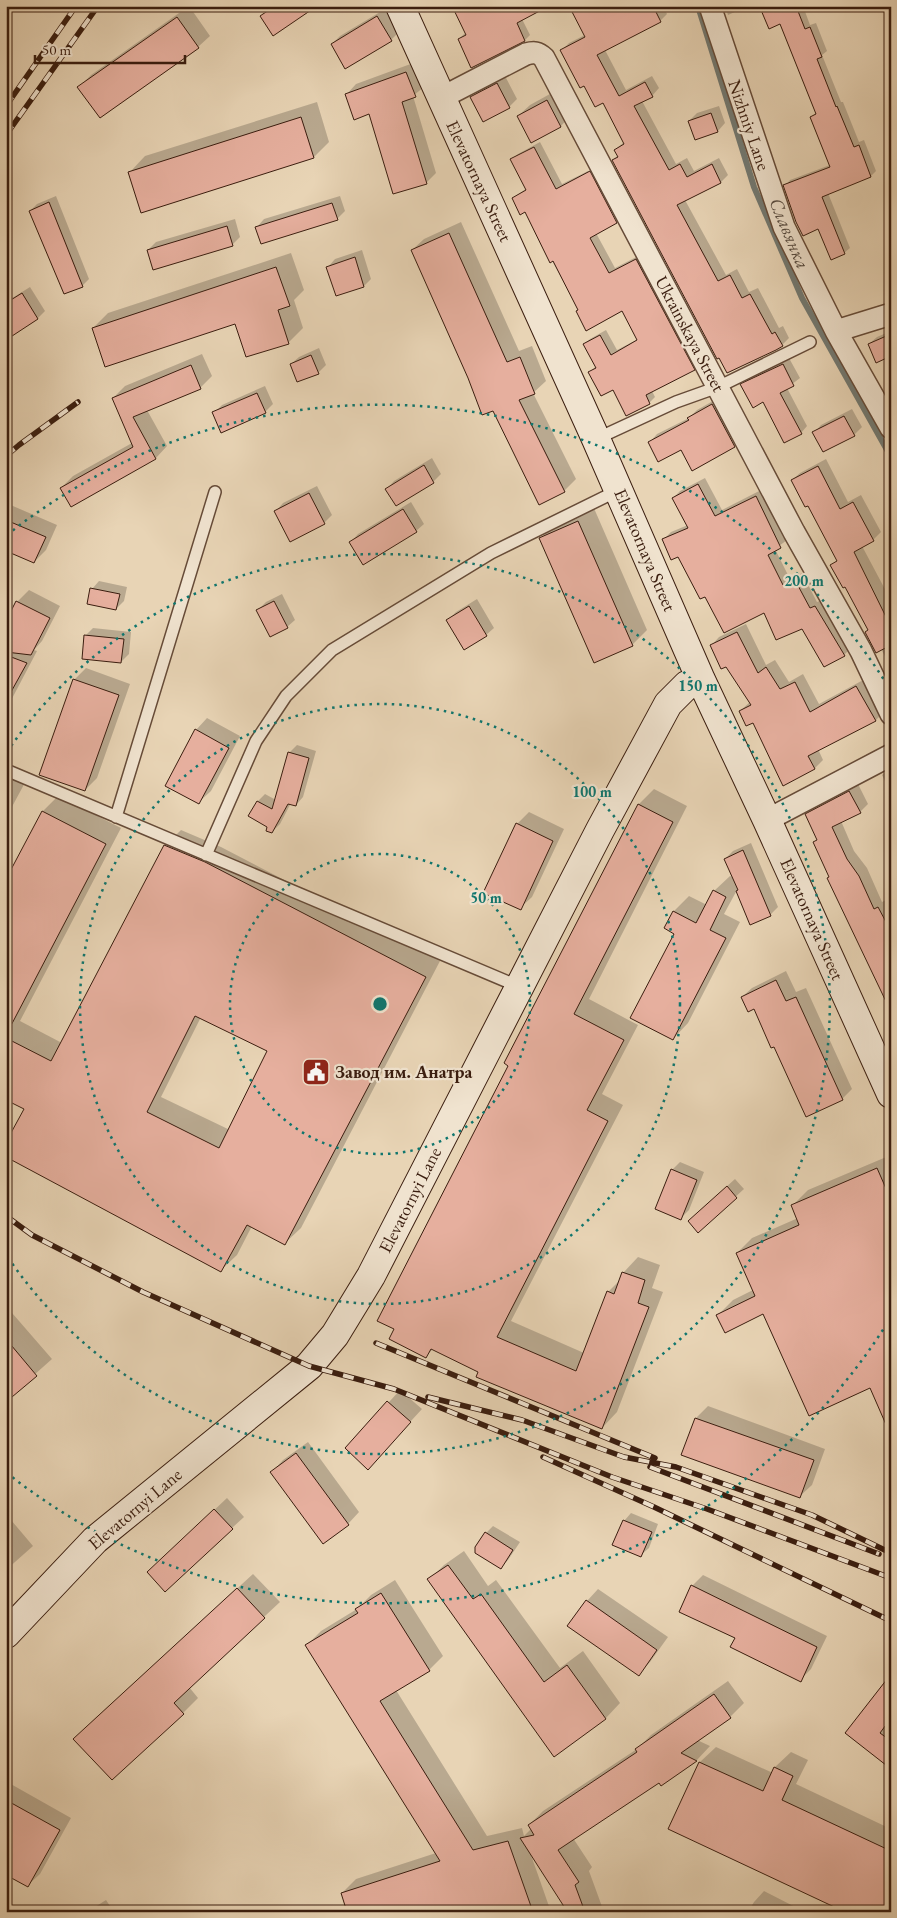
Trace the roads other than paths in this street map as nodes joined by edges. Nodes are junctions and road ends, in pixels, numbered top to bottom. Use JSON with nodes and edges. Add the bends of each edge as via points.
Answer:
{"nodes":[{"id":1,"x":400,"y":6,"type":"edge"},
{"id":2,"x":710,"y":6,"type":"edge"},
{"id":3,"x":441,"y":98,"type":"junction"},
{"id":4,"x":891,"y":314,"type":"edge"},
{"id":5,"x":836,"y":331,"type":"junction"},
{"id":6,"x":810,"y":342,"type":"dead end"},
{"id":7,"x":718,"y":387,"type":"junction"},
{"id":8,"x":891,"y":428,"type":"edge"},
{"id":9,"x":596,"y":439,"type":"junction"},
{"id":10,"x":619,"y":490,"type":"junction"},
{"id":11,"x":215,"y":492,"type":"dead end"},
{"id":12,"x":700,"y":680,"type":"junction"},
{"id":13,"x":891,"y":714,"type":"edge"},
{"id":14,"x":891,"y":754,"type":"edge"},
{"id":15,"x":6,"y":770,"type":"edge"},
{"id":16,"x":116,"y":817,"type":"junction"},
{"id":17,"x":766,"y":820,"type":"junction"},
{"id":18,"x":206,"y":855,"type":"junction"},
{"id":19,"x":520,"y":986,"type":"junction"},
{"id":20,"x":891,"y":1094,"type":"edge"},
{"id":21,"x":6,"y":1634,"type":"edge"}],
"edges":[{"from":1,"to":3,"type":"main road","name":"Elevatornaya Street"},
{"from":2,"to":5,"type":"street","name":"Nizhniy Lane","via":[[784,228]]},
{"from":3,"to":7,"type":"street","name":"Ukrainskaya Street","via":[[526,54],[539,53],[544,58]]},
{"from":3,"to":9,"type":"main road","name":"Elevatornaya Street"},
{"from":4,"to":5,"type":"street"},
{"from":5,"to":8,"type":"street","name":"Nizhniy Lane"},
{"from":6,"to":7,"type":"lane"},
{"from":7,"to":9,"type":"lane","via":[[676,402]]},
{"from":7,"to":13,"type":"street","name":"Ukrainskaya Street"},
{"from":9,"to":10,"type":"main road","name":"Elevatornaya Street"},
{"from":10,"to":12,"type":"main road","name":"Elevatornaya Street"},
{"from":10,"to":18,"type":"lane","via":[[491,553],[332,650],[286,696],[256,741]]},
{"from":11,"to":16,"type":"lane"},
{"from":12,"to":17,"type":"main road","name":"Elevatornaya Street"},
{"from":12,"to":19,"type":"main road","name":"Elevatornyi Lane","via":[[687,685],[668,704]]},
{"from":14,"to":17,"type":"street"},
{"from":15,"to":16,"type":"lane"},
{"from":16,"to":18,"type":"lane"},
{"from":17,"to":20,"type":"main road","name":"Elevatornaya Street"},
{"from":18,"to":19,"type":"lane"},
{"from":19,"to":21,"type":"main road","name":"Elevatornyi Lane","via":[[371,1276],[335,1335],[309,1366],[95,1540]]}]}
